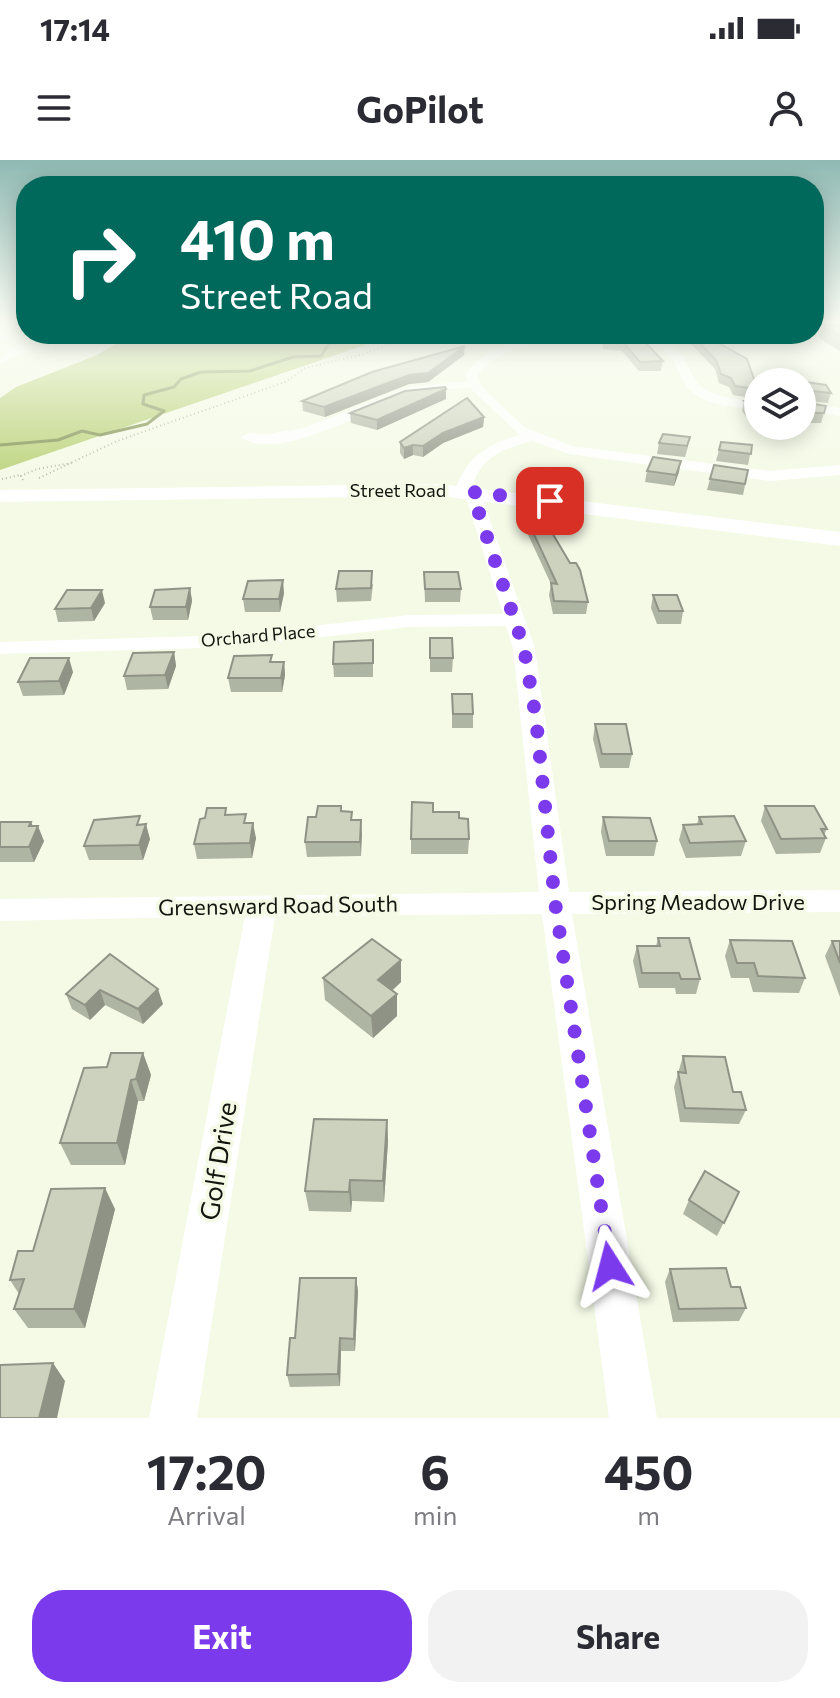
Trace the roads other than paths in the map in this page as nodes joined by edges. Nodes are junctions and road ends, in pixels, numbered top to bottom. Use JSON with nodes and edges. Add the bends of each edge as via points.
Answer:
{"nodes":[{"id":1,"x":473,"y":379,"type":"edge"},
{"id":2,"x":689,"y":379,"type":"edge"},
{"id":3,"x":473,"y":384,"type":"junction"},
{"id":4,"x":744,"y":403,"type":"edge"},
{"id":5,"x":816,"y":408,"type":"edge"},
{"id":6,"x":840,"y":412,"type":"edge"},
{"id":7,"x":248,"y":437,"type":"dead end"},
{"id":8,"x":535,"y":439,"type":"junction"},
{"id":9,"x":840,"y":470,"type":"edge"},
{"id":10,"x":471,"y":492,"type":"junction"},
{"id":11,"x":0,"y":496,"type":"edge"},
{"id":12,"x":840,"y":539,"type":"edge"},
{"id":13,"x":516,"y":620,"type":"junction"},
{"id":14,"x":0,"y":648,"type":"edge"},
{"id":15,"x":840,"y":901,"type":"edge"},
{"id":16,"x":555,"y":902,"type":"junction"},
{"id":17,"x":262,"y":905,"type":"junction"},
{"id":18,"x":0,"y":910,"type":"edge"},
{"id":19,"x":173,"y":1418,"type":"edge"},
{"id":20,"x":633,"y":1418,"type":"edge"}],
"edges":[{"from":1,"to":3,"type":"street"},
{"from":2,"to":4,"type":"street","via":[[701,392]]},
{"from":3,"to":7,"type":"street","via":[[409,391],[298,435]]},
{"from":3,"to":8,"type":"street","via":[[515,427]]},
{"from":5,"to":6,"type":"street"},
{"from":8,"to":9,"type":"street","via":[[601,456],[770,476]]},
{"from":8,"to":10,"type":"street","via":[[486,457]]},
{"from":10,"to":11,"type":"main road","name":"Street Road"},
{"from":10,"to":12,"type":"main road","name":"Street Road"},
{"from":10,"to":13,"type":"street"},
{"from":13,"to":14,"type":"street","name":"Orchard Place","via":[[384,623],[234,641]]},
{"from":13,"to":16,"type":"street","via":[[536,719]]},
{"from":15,"to":16,"type":"street","name":"Spring Meadow Drive"},
{"from":16,"to":17,"type":"street","name":"Greensward Road South"},
{"from":16,"to":20,"type":"street"},
{"from":17,"to":18,"type":"street","name":"Greensward Road South"},
{"from":17,"to":19,"type":"street","name":"Golf Drive"}]}
